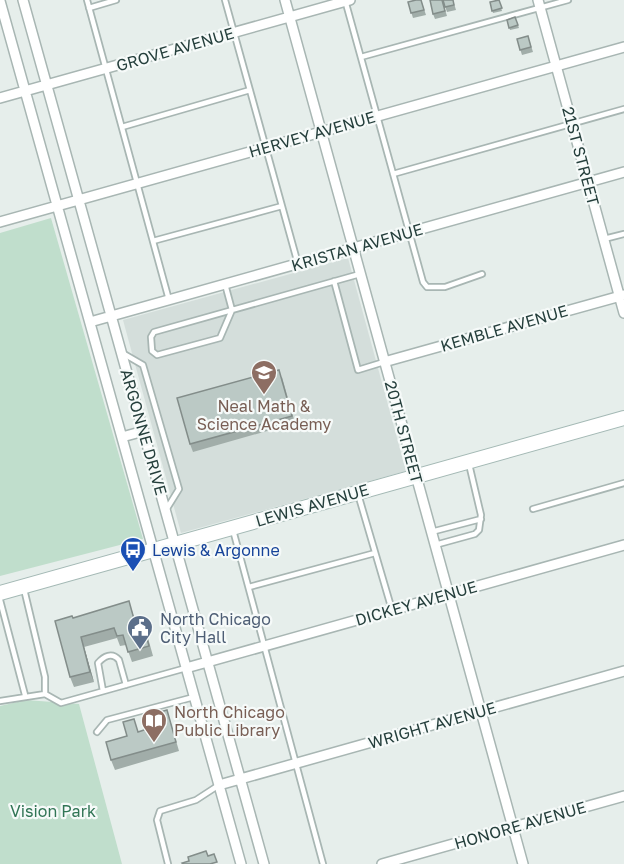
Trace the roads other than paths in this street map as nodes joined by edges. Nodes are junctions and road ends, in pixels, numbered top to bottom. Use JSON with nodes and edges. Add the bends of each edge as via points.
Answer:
{"nodes":[{"id":1,"x":23,"y":0,"type":"edge"},
{"id":2,"x":87,"y":0,"type":"edge"},
{"id":3,"x":116,"y":0,"type":"edge"},
{"id":4,"x":225,"y":0,"type":"edge"},
{"id":5,"x":285,"y":0,"type":"edge"},
{"id":6,"x":347,"y":0,"type":"edge"},
{"id":7,"x":568,"y":0,"type":"edge"},
{"id":8,"x":0,"y":2,"type":"edge"},
{"id":9,"x":539,"y":4,"type":"edge"},
{"id":10,"x":89,"y":8,"type":"junction"},
{"id":11,"x":289,"y":17,"type":"junction"},
{"id":12,"x":234,"y":33,"type":"junction"},
{"id":13,"x":624,"y":47,"type":"edge"},
{"id":14,"x":361,"y":57,"type":"junction"},
{"id":15,"x":556,"y":66,"type":"junction"},
{"id":16,"x":105,"y":68,"type":"junction"},
{"id":17,"x":47,"y":84,"type":"junction"},
{"id":18,"x":250,"y":90,"type":"junction"},
{"id":19,"x":25,"y":91,"type":"junction"},
{"id":20,"x":0,"y":98,"type":"edge"},
{"id":21,"x":624,"y":109,"type":"edge"},
{"id":22,"x":377,"y":116,"type":"junction"},
{"id":23,"x":572,"y":123,"type":"junction"},
{"id":24,"x":122,"y":127,"type":"junction"},
{"id":25,"x":321,"y":132,"type":"junction"},
{"id":26,"x":266,"y":147,"type":"junction"},
{"id":27,"x":624,"y":172,"type":"edge"},
{"id":28,"x":393,"y":174,"type":"junction"},
{"id":29,"x":588,"y":182,"type":"junction"},
{"id":30,"x":137,"y":183,"type":"junction"},
{"id":31,"x":79,"y":200,"type":"junction"},
{"id":32,"x":57,"y":206,"type":"junction"},
{"id":33,"x":282,"y":206,"type":"junction"},
{"id":34,"x":0,"y":222,"type":"edge"},
{"id":35,"x":409,"y":232,"type":"junction"},
{"id":36,"x":624,"y":234,"type":"edge"},
{"id":37,"x":604,"y":239,"type":"junction"},
{"id":38,"x":153,"y":241,"type":"junction"},
{"id":39,"x":353,"y":248,"type":"junction"},
{"id":40,"x":298,"y":264,"type":"junction"},
{"id":41,"x":360,"y":274,"type":"junction"},
{"id":42,"x":482,"y":274,"type":"dead end"},
{"id":43,"x":334,"y":281,"type":"junction"},
{"id":44,"x":225,"y":284,"type":"junction"},
{"id":45,"x":622,"y":296,"type":"edge"},
{"id":46,"x":169,"y":300,"type":"junction"},
{"id":47,"x":232,"y":310,"type":"junction"},
{"id":48,"x":624,"y":313,"type":"edge"},
{"id":49,"x":112,"y":316,"type":"junction"},
{"id":50,"x":90,"y":322,"type":"junction"},
{"id":51,"x":122,"y":353,"type":"junction"},
{"id":52,"x":384,"y":362,"type":"junction"},
{"id":53,"x":624,"y":418,"type":"edge"},
{"id":54,"x":144,"y":431,"type":"junction"},
{"id":55,"x":122,"y":437,"type":"junction"},
{"id":56,"x":468,"y":462,"type":"junction"},
{"id":57,"x":416,"y":476,"type":"junction"},
{"id":58,"x":624,"y":483,"type":"edge"},
{"id":59,"x":357,"y":492,"type":"junction"},
{"id":60,"x":533,"y":509,"type":"dead end"},
{"id":61,"x":166,"y":510,"type":"junction"},
{"id":62,"x":480,"y":519,"type":"junction"},
{"id":63,"x":233,"y":527,"type":"junction"},
{"id":64,"x":431,"y":532,"type":"junction"},
{"id":65,"x":175,"y":543,"type":"junction"},
{"id":66,"x":435,"y":545,"type":"junction"},
{"id":67,"x":624,"y":545,"type":"edge"},
{"id":68,"x":153,"y":549,"type":"junction"},
{"id":69,"x":375,"y":553,"type":"junction"},
{"id":70,"x":23,"y":586,"type":"junction"},
{"id":71,"x":249,"y":587,"type":"junction"},
{"id":72,"x":0,"y":593,"type":"edge"},
{"id":73,"x":448,"y":594,"type":"junction"},
{"id":74,"x":0,"y":600,"type":"edge"},
{"id":75,"x":392,"y":610,"type":"junction"},
{"id":76,"x":2,"y":615,"type":"edge"},
{"id":77,"x":265,"y":645,"type":"junction"},
{"id":78,"x":208,"y":662,"type":"junction"},
{"id":79,"x":186,"y":668,"type":"junction"},
{"id":80,"x":624,"y":671,"type":"edge"},
{"id":81,"x":126,"y":685,"type":"junction"},
{"id":82,"x":103,"y":691,"type":"junction"},
{"id":83,"x":45,"y":694,"type":"junction"},
{"id":84,"x":25,"y":695,"type":"junction"},
{"id":85,"x":194,"y":697,"type":"junction"},
{"id":86,"x":0,"y":701,"type":"edge"},
{"id":87,"x":481,"y":711,"type":"junction"},
{"id":88,"x":97,"y":732,"type":"dead end"},
{"id":89,"x":296,"y":763,"type":"junction"},
{"id":90,"x":240,"y":779,"type":"junction"},
{"id":91,"x":219,"y":785,"type":"junction"},
{"id":92,"x":624,"y":796,"type":"edge"},
{"id":93,"x":513,"y":827,"type":"junction"},
{"id":94,"x":168,"y":864,"type":"edge"},
{"id":95,"x":241,"y":864,"type":"edge"},
{"id":96,"x":264,"y":864,"type":"edge"},
{"id":97,"x":323,"y":864,"type":"edge"},
{"id":98,"x":382,"y":864,"type":"edge"},
{"id":99,"x":523,"y":864,"type":"edge"}],
"edges":[{"from":1,"to":17,"type":"street","name":"ARGONNE DRIVE"},
{"from":2,"to":10,"type":"lane"},
{"from":3,"to":10,"type":"lane"},
{"from":4,"to":12,"type":"lane"},
{"from":5,"to":11,"type":"street","name":"20TH STREET"},
{"from":6,"to":11,"type":"street","name":"GROVE AVENUE"},
{"from":6,"to":14,"type":"lane"},
{"from":7,"to":9,"type":"lane"},
{"from":8,"to":19,"type":"street","name":"ARGONNE DRIVE"},
{"from":9,"to":14,"type":"lane"},
{"from":9,"to":15,"type":"street","name":"21ST STREET"},
{"from":10,"to":16,"type":"lane"},
{"from":11,"to":12,"type":"street","name":"GROVE AVENUE"},
{"from":11,"to":25,"type":"street","name":"20TH STREET"},
{"from":12,"to":16,"type":"street","name":"GROVE AVENUE"},
{"from":12,"to":18,"type":"lane"},
{"from":13,"to":15,"type":"street","name":"HERVEY AVENUE"},
{"from":14,"to":22,"type":"lane"},
{"from":15,"to":22,"type":"street","name":"HERVEY AVENUE"},
{"from":15,"to":23,"type":"street","name":"21ST STREET"},
{"from":16,"to":17,"type":"street","name":"GROVE AVENUE"},
{"from":16,"to":24,"type":"lane"},
{"from":17,"to":19,"type":"street","name":"GROVE AVENUE"},
{"from":17,"to":31,"type":"street","name":"ARGONNE DRIVE"},
{"from":18,"to":24,"type":"lane"},
{"from":18,"to":26,"type":"lane"},
{"from":19,"to":20,"type":"street","name":"GROVE AVENUE"},
{"from":19,"to":32,"type":"street","name":"ARGONNE DRIVE"},
{"from":21,"to":23,"type":"lane"},
{"from":22,"to":25,"type":"street","name":"HERVEY AVENUE"},
{"from":22,"to":28,"type":"lane"},
{"from":23,"to":28,"type":"lane"},
{"from":23,"to":29,"type":"street","name":"21ST STREET"},
{"from":24,"to":30,"type":"lane"},
{"from":25,"to":26,"type":"street","name":"HERVEY AVENUE"},
{"from":25,"to":39,"type":"street","name":"20TH STREET"},
{"from":26,"to":30,"type":"street","name":"HERVEY AVENUE"},
{"from":26,"to":33,"type":"lane"},
{"from":27,"to":29,"type":"street","name":"KRISTAN AVENUE"},
{"from":28,"to":35,"type":"lane"},
{"from":29,"to":35,"type":"street","name":"KRISTAN AVENUE"},
{"from":29,"to":37,"type":"street","name":"21ST STREET"},
{"from":30,"to":31,"type":"street","name":"HERVEY AVENUE"},
{"from":30,"to":38,"type":"lane"},
{"from":31,"to":32,"type":"street","name":"HERVEY AVENUE"},
{"from":31,"to":49,"type":"street","name":"ARGONNE DRIVE"},
{"from":32,"to":34,"type":"street","name":"HERVEY AVENUE"},
{"from":32,"to":50,"type":"street","name":"ARGONNE DRIVE"},
{"from":33,"to":38,"type":"lane"},
{"from":33,"to":40,"type":"lane"},
{"from":35,"to":39,"type":"street","name":"KRISTAN AVENUE"},
{"from":35,"to":42,"type":"lane","via":[[427,287],[445,287]]},
{"from":36,"to":37,"type":"lane"},
{"from":37,"to":45,"type":"street","name":"21ST STREET"},
{"from":38,"to":46,"type":"lane"},
{"from":39,"to":40,"type":"street","name":"KRISTAN AVENUE"},
{"from":39,"to":41,"type":"street","name":"20TH STREET"},
{"from":40,"to":44,"type":"street","name":"KRISTAN AVENUE"},
{"from":41,"to":43,"type":"lane"},
{"from":41,"to":52,"type":"street","name":"20TH STREET"},
{"from":43,"to":47,"type":"lane"},
{"from":43,"to":52,"type":"lane","via":[[358,370]]},
{"from":44,"to":46,"type":"street","name":"KRISTAN AVENUE"},
{"from":44,"to":47,"type":"lane"},
{"from":45,"to":48,"type":"street","name":"21ST STREET"},
{"from":45,"to":52,"type":"street","name":"KEMBLE AVENUE"},
{"from":46,"to":49,"type":"street","name":"KRISTAN AVENUE"},
{"from":47,"to":47,"type":"lane","via":[[154,332],[152,351],[157,355],[220,338]]},
{"from":49,"to":50,"type":"street","name":"KRISTAN AVENUE"},
{"from":49,"to":51,"type":"street","name":"ARGONNE DRIVE"},
{"from":50,"to":55,"type":"street","name":"ARGONNE DRIVE"},
{"from":51,"to":54,"type":"street","name":"ARGONNE DRIVE"},
{"from":51,"to":61,"type":"lane","via":[[143,365],[179,489]]},
{"from":52,"to":57,"type":"street","name":"20TH STREET"},
{"from":53,"to":56,"type":"main road","name":"LEWIS AVENUE"},
{"from":54,"to":55,"type":"street"},
{"from":54,"to":61,"type":"street","name":"ARGONNE DRIVE"},
{"from":55,"to":68,"type":"street","name":"ARGONNE DRIVE"},
{"from":56,"to":57,"type":"main road","name":"LEWIS AVENUE"},
{"from":56,"to":62,"type":"lane"},
{"from":57,"to":59,"type":"main road","name":"LEWIS AVENUE"},
{"from":57,"to":64,"type":"street","name":"20TH STREET"},
{"from":58,"to":60,"type":"lane"},
{"from":59,"to":63,"type":"main road","name":"LEWIS AVENUE"},
{"from":59,"to":69,"type":"lane"},
{"from":61,"to":65,"type":"street","name":"ARGONNE DRIVE"},
{"from":62,"to":64,"type":"lane"},
{"from":62,"to":66,"type":"lane","via":[[475,534]]},
{"from":63,"to":65,"type":"main road","name":"LEWIS AVENUE"},
{"from":63,"to":71,"type":"lane"},
{"from":64,"to":66,"type":"street","name":"20TH STREET"},
{"from":65,"to":68,"type":"main road","name":"LEWIS AVENUE"},
{"from":65,"to":78,"type":"street","name":"ARGONNE DRIVE"},
{"from":66,"to":73,"type":"street","name":"20TH STREET"},
{"from":67,"to":73,"type":"street","name":"DICKEY AVENUE"},
{"from":68,"to":70,"type":"main road","name":"LEWIS AVENUE"},
{"from":68,"to":79,"type":"street","name":"ARGONNE DRIVE"},
{"from":69,"to":71,"type":"lane"},
{"from":69,"to":75,"type":"lane"},
{"from":70,"to":72,"type":"main road","name":"LEWIS AVENUE"},
{"from":70,"to":83,"type":"lane","via":[[45,677]]},
{"from":71,"to":77,"type":"lane"},
{"from":73,"to":75,"type":"street","name":"DICKEY AVENUE"},
{"from":73,"to":87,"type":"street","name":"20TH STREET"},
{"from":74,"to":76,"type":"lane"},
{"from":75,"to":77,"type":"street","name":"DICKEY AVENUE"},
{"from":76,"to":84,"type":"lane"},
{"from":77,"to":78,"type":"street","name":"DICKEY AVENUE"},
{"from":77,"to":89,"type":"lane"},
{"from":78,"to":79,"type":"street","name":"DICKEY AVENUE"},
{"from":78,"to":90,"type":"street","name":"ARGONNE DRIVE"},
{"from":79,"to":81,"type":"lane"},
{"from":79,"to":85,"type":"street","name":"ARGONNE DRIVE"},
{"from":80,"to":87,"type":"street","name":"WRIGHT AVENUE"},
{"from":81,"to":82,"type":"lane"},
{"from":81,"to":82,"type":"lane","via":[[119,660],[106,656],[97,668]]},
{"from":82,"to":83,"type":"lane","via":[[62,703]]},
{"from":83,"to":84,"type":"lane"},
{"from":84,"to":86,"type":"lane"},
{"from":85,"to":88,"type":"lane","via":[[107,720]]},
{"from":85,"to":91,"type":"street","name":"ARGONNE DRIVE"},
{"from":87,"to":89,"type":"street","name":"WRIGHT AVENUE"},
{"from":87,"to":93,"type":"street","name":"20TH STREET"},
{"from":89,"to":90,"type":"street","name":"WRIGHT AVENUE"},
{"from":89,"to":97,"type":"lane"},
{"from":90,"to":91,"type":"street","name":"WRIGHT AVENUE"},
{"from":90,"to":96,"type":"street","name":"ARGONNE DRIVE"},
{"from":91,"to":94,"type":"lane","via":[[196,800],[159,811],[157,820]]},
{"from":91,"to":95,"type":"street","name":"ARGONNE DRIVE"},
{"from":92,"to":93,"type":"street","name":"HONORE AVENUE"},
{"from":93,"to":98,"type":"street","name":"HONORE AVENUE"},
{"from":93,"to":99,"type":"street","name":"20TH STREET"}]}
